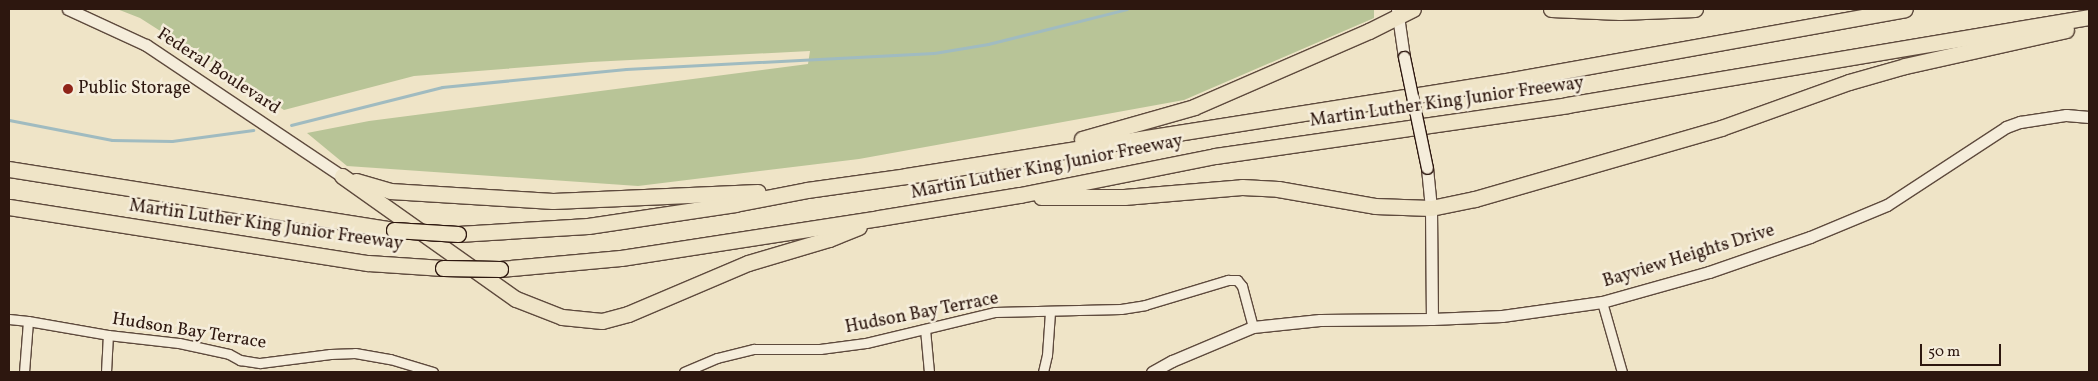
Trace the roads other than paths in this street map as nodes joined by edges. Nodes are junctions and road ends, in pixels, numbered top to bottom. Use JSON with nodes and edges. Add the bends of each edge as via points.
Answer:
{"nodes":[{"id":1,"x":68,"y":9,"type":"edge"},
{"id":2,"x":1413,"y":9,"type":"edge"},
{"id":3,"x":1552,"y":9,"type":"edge"},
{"id":4,"x":1695,"y":9,"type":"edge"},
{"id":5,"x":1905,"y":9,"type":"edge"},
{"id":6,"x":1397,"y":12,"type":"edge"},
{"id":7,"x":2089,"y":17,"type":"edge"},
{"id":8,"x":2089,"y":25,"type":"edge"},
{"id":9,"x":2089,"y":117,"type":"edge"},
{"id":10,"x":1016,"y":157,"type":"junction"},
{"id":11,"x":9,"y":168,"type":"edge"},
{"id":12,"x":342,"y":176,"type":"junction"},
{"id":13,"x":807,"y":190,"type":"junction"},
{"id":14,"x":1020,"y":195,"type":"junction"},
{"id":15,"x":9,"y":207,"type":"edge"},
{"id":16,"x":1431,"y":208,"type":"junction"},
{"id":17,"x":878,"y":218,"type":"junction"},
{"id":18,"x":1602,"y":302,"type":"junction"},
{"id":19,"x":1050,"y":312,"type":"junction"},
{"id":20,"x":9,"y":319,"type":"edge"},
{"id":21,"x":1432,"y":319,"type":"junction"},
{"id":22,"x":28,"y":320,"type":"junction"},
{"id":23,"x":1253,"y":327,"type":"junction"},
{"id":24,"x":925,"y":329,"type":"junction"},
{"id":25,"x":108,"y":335,"type":"junction"},
{"id":26,"x":24,"y":372,"type":"edge"},
{"id":27,"x":106,"y":372,"type":"edge"},
{"id":28,"x":433,"y":372,"type":"edge"},
{"id":29,"x":684,"y":372,"type":"edge"},
{"id":30,"x":929,"y":372,"type":"edge"},
{"id":31,"x":1043,"y":372,"type":"edge"},
{"id":32,"x":1152,"y":372,"type":"edge"},
{"id":33,"x":1622,"y":372,"type":"edge"}],
"edges":[{"from":1,"to":12,"type":"main road","name":"Federal Boulevard","via":[[143,44]]},
{"from":2,"to":6,"type":"highway"},
{"from":3,"to":4,"type":"highway","via":[[1620,12]]},
{"from":5,"to":10,"type":"highway","name":"Martin Luther King Junior Freeway","via":[[1512,80]]},
{"from":6,"to":10,"type":"highway","via":[[1368,31],[1194,107]]},
{"from":6,"to":16,"type":"main road","bridge":true,"via":[[1427,168]]},
{"from":7,"to":14,"type":"highway","name":"Martin Luther King Junior Freeway","via":[[1566,105],[1215,156]]},
{"from":8,"to":16,"type":"highway","via":[[1886,71],[1721,128]]},
{"from":9,"to":18,"type":"main road","name":"Bayview Heights Drive","via":[[2066,115],[2006,126],[1887,205],[1810,237],[1709,272]]},
{"from":10,"to":13,"type":"highway","name":"Martin Luther King Junior Freeway"},
{"from":11,"to":13,"type":"highway","name":"Martin Luther King Junior Freeway","bridge":true,"via":[[394,230],[458,234],[588,226]]},
{"from":12,"to":13,"type":"highway","via":[[390,191],[553,201]]},
{"from":12,"to":17,"type":"highway","via":[[516,299],[562,317],[602,320],[628,314],[748,263],[829,239]]},
{"from":14,"to":16,"type":"highway","via":[[1124,197],[1242,187],[1278,189],[1374,206]]},
{"from":14,"to":17,"type":"highway","name":"Martin Luther King Junior Freeway"},
{"from":15,"to":17,"type":"highway","name":"Martin Luther King Junior Freeway","bridge":true,"via":[[368,263],[500,269],[621,258]]},
{"from":16,"to":21,"type":"main road"},
{"from":18,"to":21,"type":"main road","name":"Bayview Heights Drive","via":[[1502,316]]},
{"from":18,"to":33,"type":"street"},
{"from":19,"to":23,"type":"street","name":"Hudson Bay Terrace","via":[[1145,305],[1237,280],[1242,286]]},
{"from":19,"to":24,"type":"street","name":"Hudson Bay Terrace","via":[[995,312]]},
{"from":19,"to":31,"type":"street"},
{"from":20,"to":22,"type":"street","name":"Hudson Bay Terrace"},
{"from":21,"to":23,"type":"main road","name":"Bayview Heights Drive","via":[[1320,320]]},
{"from":22,"to":25,"type":"street","name":"Hudson Bay Terrace"},
{"from":22,"to":26,"type":"street"},
{"from":23,"to":32,"type":"main road","name":"Bayview Heights Drive"},
{"from":24,"to":29,"type":"street","name":"Hudson Bay Terrace","via":[[866,343],[820,349],[754,350],[717,358]]},
{"from":24,"to":30,"type":"street"},
{"from":25,"to":27,"type":"street"},
{"from":25,"to":28,"type":"street","name":"Hudson Bay Terrace","via":[[179,342],[260,363],[354,353],[390,359]]}]}
